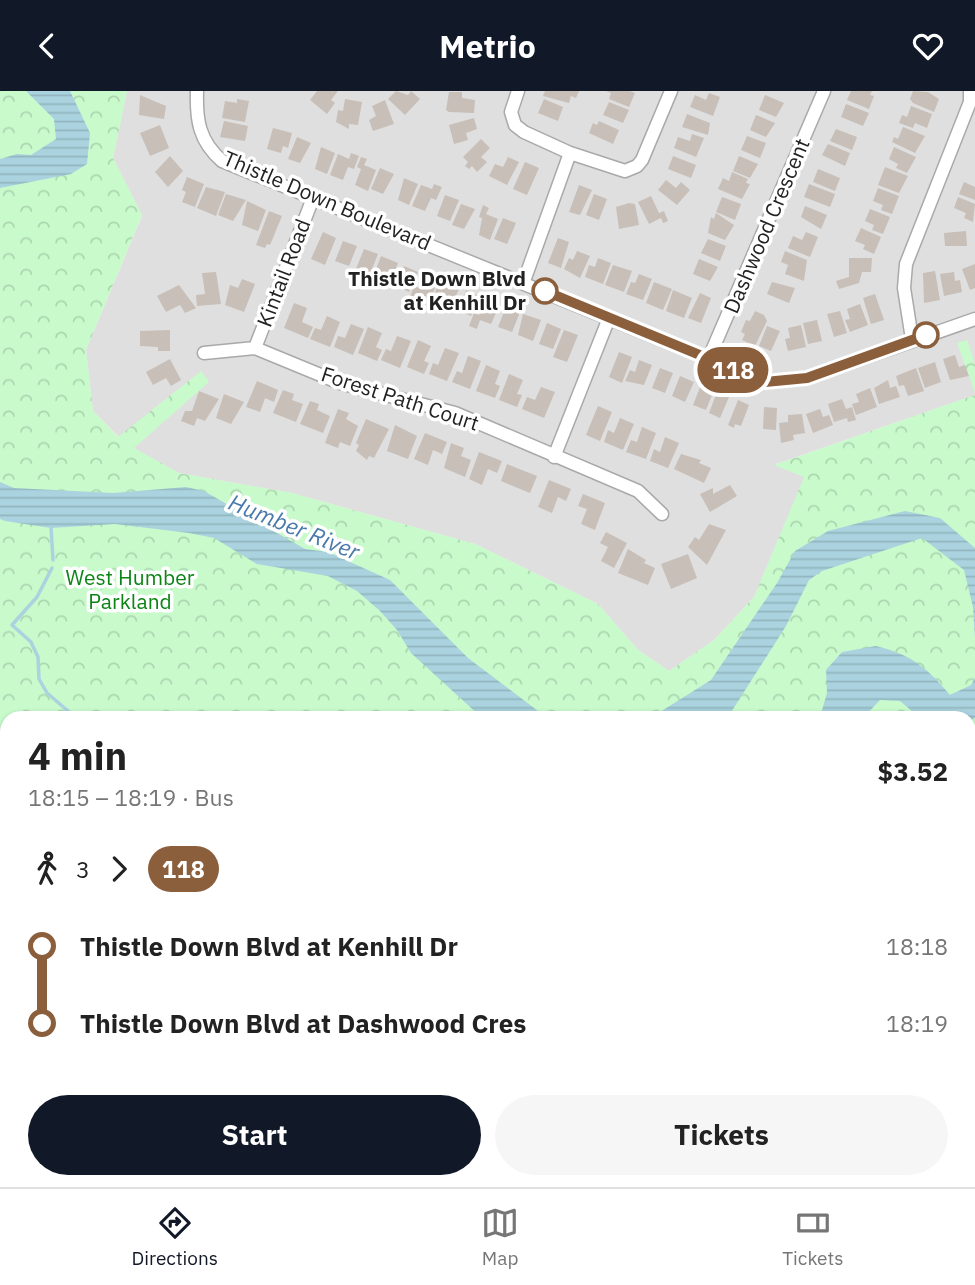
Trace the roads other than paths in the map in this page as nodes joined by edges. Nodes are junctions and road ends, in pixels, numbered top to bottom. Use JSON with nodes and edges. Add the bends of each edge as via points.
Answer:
{"nodes":[{"id":1,"x":197,"y":91,"type":"edge"},
{"id":2,"x":518,"y":91,"type":"edge"},
{"id":3,"x":671,"y":91,"type":"edge"},
{"id":4,"x":824,"y":91,"type":"edge"},
{"id":5,"x":970,"y":91,"type":"edge"},
{"id":6,"x":570,"y":153,"type":"junction"},
{"id":7,"x":313,"y":198,"type":"junction"},
{"id":8,"x":524,"y":281,"type":"junction"},
{"id":9,"x":609,"y":318,"type":"junction"},
{"id":10,"x":975,"y":319,"type":"edge"},
{"id":11,"x":912,"y":339,"type":"junction"},
{"id":12,"x":255,"y":348,"type":"junction"},
{"id":13,"x":204,"y":353,"type":"dead end"},
{"id":14,"x":708,"y":360,"type":"junction"},
{"id":15,"x":554,"y":457,"type":"junction"},
{"id":16,"x":662,"y":515,"type":"dead end"}],
"edges":[{"from":1,"to":7,"type":"street","name":"Thistle Down Boulevard","via":[[199,131],[213,154]]},
{"from":2,"to":6,"type":"street","via":[[511,113],[515,125]]},
{"from":3,"to":6,"type":"street","via":[[637,166],[625,171]]},
{"from":4,"to":14,"type":"street","name":"Dashwood Crescent"},
{"from":5,"to":11,"type":"street","via":[[970,102],[906,264],[904,288]]},
{"from":6,"to":8,"type":"street"},
{"from":7,"to":8,"type":"street","name":"Thistle Down Boulevard"},
{"from":7,"to":12,"type":"street","name":"Kintail Road"},
{"from":8,"to":9,"type":"street","name":"Thistle Down Boulevard"},
{"from":9,"to":14,"type":"street","name":"Thistle Down Boulevard"},
{"from":9,"to":15,"type":"street"},
{"from":10,"to":11,"type":"street","name":"Thistle Down Boulevard"},
{"from":11,"to":14,"type":"street","name":"Thistle Down Boulevard","via":[[793,381],[765,382]]},
{"from":12,"to":13,"type":"street","name":"Forest Path Court"},
{"from":12,"to":15,"type":"street","name":"Forest Path Court","via":[[340,383],[455,413]]},
{"from":15,"to":16,"type":"street","name":"Forest Path Court","via":[[638,491]]}]}
